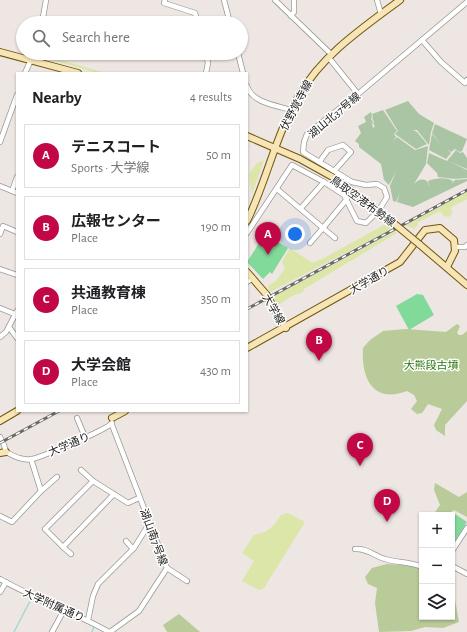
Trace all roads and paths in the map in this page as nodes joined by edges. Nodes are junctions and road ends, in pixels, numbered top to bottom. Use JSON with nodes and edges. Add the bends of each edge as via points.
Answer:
{"nodes":[{"id":1,"x":46,"y":0,"type":"edge"},
{"id":2,"x":165,"y":0,"type":"edge"},
{"id":3,"x":224,"y":0,"type":"edge"},
{"id":4,"x":275,"y":0,"type":"edge"},
{"id":5,"x":377,"y":0,"type":"edge"},
{"id":6,"x":400,"y":0,"type":"edge"},
{"id":7,"x":294,"y":1,"type":"dead end"},
{"id":8,"x":467,"y":2,"type":"edge"},
{"id":9,"x":381,"y":14,"type":"junction"},
{"id":10,"x":43,"y":16,"type":"edge"},
{"id":11,"x":196,"y":16,"type":"edge"},
{"id":12,"x":228,"y":16,"type":"edge"},
{"id":13,"x":291,"y":16,"type":"junction"},
{"id":14,"x":422,"y":40,"type":"junction"},
{"id":15,"x":0,"y":52,"type":"edge"},
{"id":16,"x":16,"y":56,"type":"edge"},
{"id":17,"x":331,"y":56,"type":"junction"},
{"id":18,"x":30,"y":60,"type":"edge"},
{"id":19,"x":33,"y":60,"type":"edge"},
{"id":20,"x":207,"y":60,"type":"edge"},
{"id":21,"x":240,"y":60,"type":"edge"},
{"id":22,"x":63,"y":71,"type":"edge"},
{"id":23,"x":25,"y":72,"type":"edge"},
{"id":24,"x":206,"y":72,"type":"edge"},
{"id":25,"x":243,"y":72,"type":"edge"},
{"id":26,"x":466,"y":82,"type":"edge"},
{"id":27,"x":248,"y":89,"type":"edge"},
{"id":28,"x":358,"y":94,"type":"junction"},
{"id":29,"x":16,"y":98,"type":"edge"},
{"id":30,"x":12,"y":110,"type":"junction"},
{"id":31,"x":291,"y":110,"type":"junction"},
{"id":32,"x":16,"y":112,"type":"edge"},
{"id":33,"x":248,"y":136,"type":"edge"},
{"id":34,"x":0,"y":142,"type":"edge"},
{"id":35,"x":275,"y":148,"type":"junction"},
{"id":36,"x":320,"y":161,"type":"junction"},
{"id":37,"x":335,"y":170,"type":"junction"},
{"id":38,"x":16,"y":182,"type":"edge"},
{"id":39,"x":324,"y":182,"type":"junction"},
{"id":40,"x":0,"y":186,"type":"edge"},
{"id":41,"x":277,"y":189,"type":"junction"},
{"id":42,"x":14,"y":192,"type":"edge"},
{"id":43,"x":347,"y":199,"type":"junction"},
{"id":44,"x":301,"y":208,"type":"junction"},
{"id":45,"x":379,"y":210,"type":"junction"},
{"id":46,"x":248,"y":218,"type":"edge"},
{"id":47,"x":323,"y":228,"type":"junction"},
{"id":48,"x":16,"y":232,"type":"edge"},
{"id":49,"x":248,"y":232,"type":"edge"},
{"id":50,"x":0,"y":234,"type":"edge"},
{"id":51,"x":335,"y":238,"type":"dead end"},
{"id":52,"x":310,"y":243,"type":"dead end"},
{"id":53,"x":466,"y":246,"type":"edge"},
{"id":54,"x":455,"y":247,"type":"junction"},
{"id":55,"x":447,"y":267,"type":"junction"},
{"id":56,"x":0,"y":269,"type":"edge"},
{"id":57,"x":248,"y":273,"type":"edge"},
{"id":58,"x":16,"y":275,"type":"edge"},
{"id":59,"x":253,"y":278,"type":"junction"},
{"id":60,"x":248,"y":281,"type":"edge"},
{"id":61,"x":467,"y":285,"type":"edge"},
{"id":62,"x":0,"y":308,"type":"edge"},
{"id":63,"x":16,"y":313,"type":"edge"},
{"id":64,"x":16,"y":315,"type":"edge"},
{"id":65,"x":9,"y":327,"type":"junction"},
{"id":66,"x":286,"y":328,"type":"junction"},
{"id":67,"x":0,"y":337,"type":"edge"},
{"id":68,"x":16,"y":337,"type":"edge"},
{"id":69,"x":248,"y":347,"type":"edge"},
{"id":70,"x":16,"y":412,"type":"edge"},
{"id":71,"x":123,"y":412,"type":"edge"},
{"id":72,"x":76,"y":418,"type":"dead end"},
{"id":73,"x":112,"y":418,"type":"joint"},
{"id":74,"x":0,"y":421,"type":"edge"},
{"id":75,"x":112,"y":425,"type":"junction"},
{"id":76,"x":0,"y":437,"type":"edge"},
{"id":77,"x":85,"y":437,"type":"junction"},
{"id":78,"x":3,"y":452,"type":"edge"},
{"id":79,"x":31,"y":459,"type":"junction"},
{"id":80,"x":81,"y":470,"type":"dead end"},
{"id":81,"x":57,"y":477,"type":"dead end"},
{"id":82,"x":93,"y":481,"type":"junction"},
{"id":83,"x":41,"y":491,"type":"junction"},
{"id":84,"x":114,"y":494,"type":"junction"},
{"id":85,"x":139,"y":498,"type":"junction"},
{"id":86,"x":0,"y":516,"type":"edge"},
{"id":87,"x":148,"y":524,"type":"junction"},
{"id":88,"x":467,"y":528,"type":"edge"},
{"id":89,"x":126,"y":541,"type":"dead end"},
{"id":90,"x":63,"y":547,"type":"junction"},
{"id":91,"x":454,"y":548,"type":"edge"},
{"id":92,"x":132,"y":549,"type":"junction"},
{"id":93,"x":355,"y":550,"type":"dead end"},
{"id":94,"x":71,"y":554,"type":"dead end"},
{"id":95,"x":419,"y":565,"type":"edge"},
{"id":96,"x":167,"y":568,"type":"junction"},
{"id":97,"x":455,"y":568,"type":"edge"},
{"id":98,"x":467,"y":574,"type":"edge"},
{"id":99,"x":0,"y":579,"type":"edge"},
{"id":100,"x":187,"y":581,"type":"dead end"},
{"id":101,"x":6,"y":582,"type":"junction"},
{"id":102,"x":0,"y":592,"type":"edge"},
{"id":103,"x":64,"y":610,"type":"junction"},
{"id":104,"x":88,"y":620,"type":"junction"},
{"id":105,"x":52,"y":632,"type":"edge"},
{"id":106,"x":109,"y":632,"type":"edge"}],
"edges":[{"from":1,"to":10,"type":"street"},
{"from":2,"to":11,"type":"street","via":[[164,3],[195,13]]},
{"from":3,"to":12,"type":"street"},
{"from":4,"to":13,"type":"street"},
{"from":5,"to":9,"type":"street"},
{"from":6,"to":9,"type":"main road","name":"伏野覚寺線"},
{"from":7,"to":13,"type":"street","via":[[294,12]]},
{"from":8,"to":14,"type":"street","name":"湖山北37号線"},
{"from":9,"to":17,"type":"main road","name":"伏野覚寺線"},
{"from":13,"to":17,"type":"street"},
{"from":14,"to":26,"type":"street","via":[[441,62]]},
{"from":14,"to":28,"type":"street","name":"湖山北37号線"},
{"from":15,"to":16,"type":"main road"},
{"from":17,"to":28,"type":"street"},
{"from":17,"to":31,"type":"main road","name":"伏野覚寺線","via":[[313,75]]},
{"from":18,"to":23,"type":"street"},
{"from":19,"to":22,"type":"main road"},
{"from":20,"to":24,"type":"street"},
{"from":21,"to":25,"type":"street"},
{"from":27,"to":31,"type":"street","via":[[256,98]]},
{"from":28,"to":36,"type":"street","name":"湖山北37号線","via":[[307,134],[303,152]]},
{"from":29,"to":30,"type":"street"},
{"from":30,"to":32,"type":"street"},
{"from":30,"to":34,"type":"street"},
{"from":31,"to":35,"type":"main road","name":"伏野覚寺線"},
{"from":33,"to":35,"type":"main road","name":"鳥取空港布勢線"},
{"from":35,"to":45,"type":"main road","name":"鳥取空港布勢線","via":[[336,179]]},
{"from":35,"to":46,"type":"main road","name":"伏野覚寺線"},
{"from":36,"to":37,"type":"street","name":"湖山北37号線"},
{"from":36,"to":37,"type":"street","via":[[328,150],[344,145],[351,152]]},
{"from":37,"to":45,"type":"street","name":"湖山北37号線","via":[[357,183],[377,184],[384,188],[387,197]]},
{"from":38,"to":42,"type":"street"},
{"from":39,"to":41,"type":"street","name":"湖山北37号線","via":[[292,165]]},
{"from":39,"to":43,"type":"street","name":"湖山北37号線"},
{"from":39,"to":44,"type":"street"},
{"from":40,"to":42,"type":"street"},
{"from":41,"to":44,"type":"street"},
{"from":41,"to":49,"type":"street","name":"湖山北37号線"},
{"from":43,"to":45,"type":"street","name":"湖山北37号線","via":[[355,218],[362,223],[366,223]]},
{"from":43,"to":47,"type":"street"},
{"from":44,"to":47,"type":"street"},
{"from":45,"to":55,"type":"main road","name":"鳥取空港布勢線","bridge":true},
{"from":47,"to":51,"type":"street"},
{"from":47,"to":52,"type":"street"},
{"from":48,"to":50,"type":"street","via":[[3,226]]},
{"from":53,"to":54,"type":"street"},
{"from":54,"to":55,"type":"main road"},
{"from":54,"to":66,"type":"main road","name":"大学通り","via":[[454,240],[440,228],[425,230],[400,262]]},
{"from":55,"to":61,"type":"main road","name":"鳥取空港布勢線"},
{"from":56,"to":58,"type":"street"},
{"from":57,"to":59,"type":"main road","name":"大学線"},
{"from":59,"to":60,"type":"street"},
{"from":59,"to":66,"type":"main road","name":"大学線","bridge":true,"via":[[266,294]]},
{"from":62,"to":63,"type":"street"},
{"from":64,"to":65,"type":"street"},
{"from":65,"to":67,"type":"street"},
{"from":65,"to":68,"type":"street"},
{"from":66,"to":69,"type":"main road","name":"大学通り"},
{"from":70,"to":74,"type":"main road"},
{"from":71,"to":73,"type":"main road"},
{"from":72,"to":77,"type":"street"},
{"from":73,"to":75,"type":"street"},
{"from":75,"to":77,"type":"street","name":"大学通り"},
{"from":75,"to":85,"type":"street","name":"湖山南7号線"},
{"from":76,"to":78,"type":"street","via":[[4,445]]},
{"from":77,"to":79,"type":"street","name":"大学通り"},
{"from":78,"to":79,"type":"street","via":[[17,458]]},
{"from":79,"to":83,"type":"street"},
{"from":80,"to":82,"type":"street"},
{"from":81,"to":83,"type":"street"},
{"from":82,"to":84,"type":"street"},
{"from":82,"to":90,"type":"street","via":[[45,529]]},
{"from":83,"to":86,"type":"street","via":[[12,522]]},
{"from":84,"to":85,"type":"street","via":[[128,503]]},
{"from":84,"to":90,"type":"street"},
{"from":85,"to":87,"type":"street","name":"湖山南7号線"},
{"from":87,"to":92,"type":"street"},
{"from":87,"to":96,"type":"street","name":"湖山南7号線"},
{"from":88,"to":91,"type":"street"},
{"from":89,"to":92,"type":"street"},
{"from":90,"to":94,"type":"street"},
{"from":92,"to":104,"type":"street","via":[[98,584]]},
{"from":93,"to":95,"type":"street","via":[[362,549],[382,559]]},
{"from":96,"to":100,"type":"street"},
{"from":96,"to":106,"type":"street","name":"湖山南7号線","via":[[139,611]]},
{"from":97,"to":98,"type":"street"},
{"from":99,"to":101,"type":"street","name":"大学附属通り"},
{"from":101,"to":102,"type":"street"},
{"from":101,"to":103,"type":"street","name":"大学附属通り"},
{"from":103,"to":104,"type":"street","name":"大学附属通り"},
{"from":103,"to":105,"type":"street"},
{"from":104,"to":106,"type":"street","name":"大学附属通り"}]}
